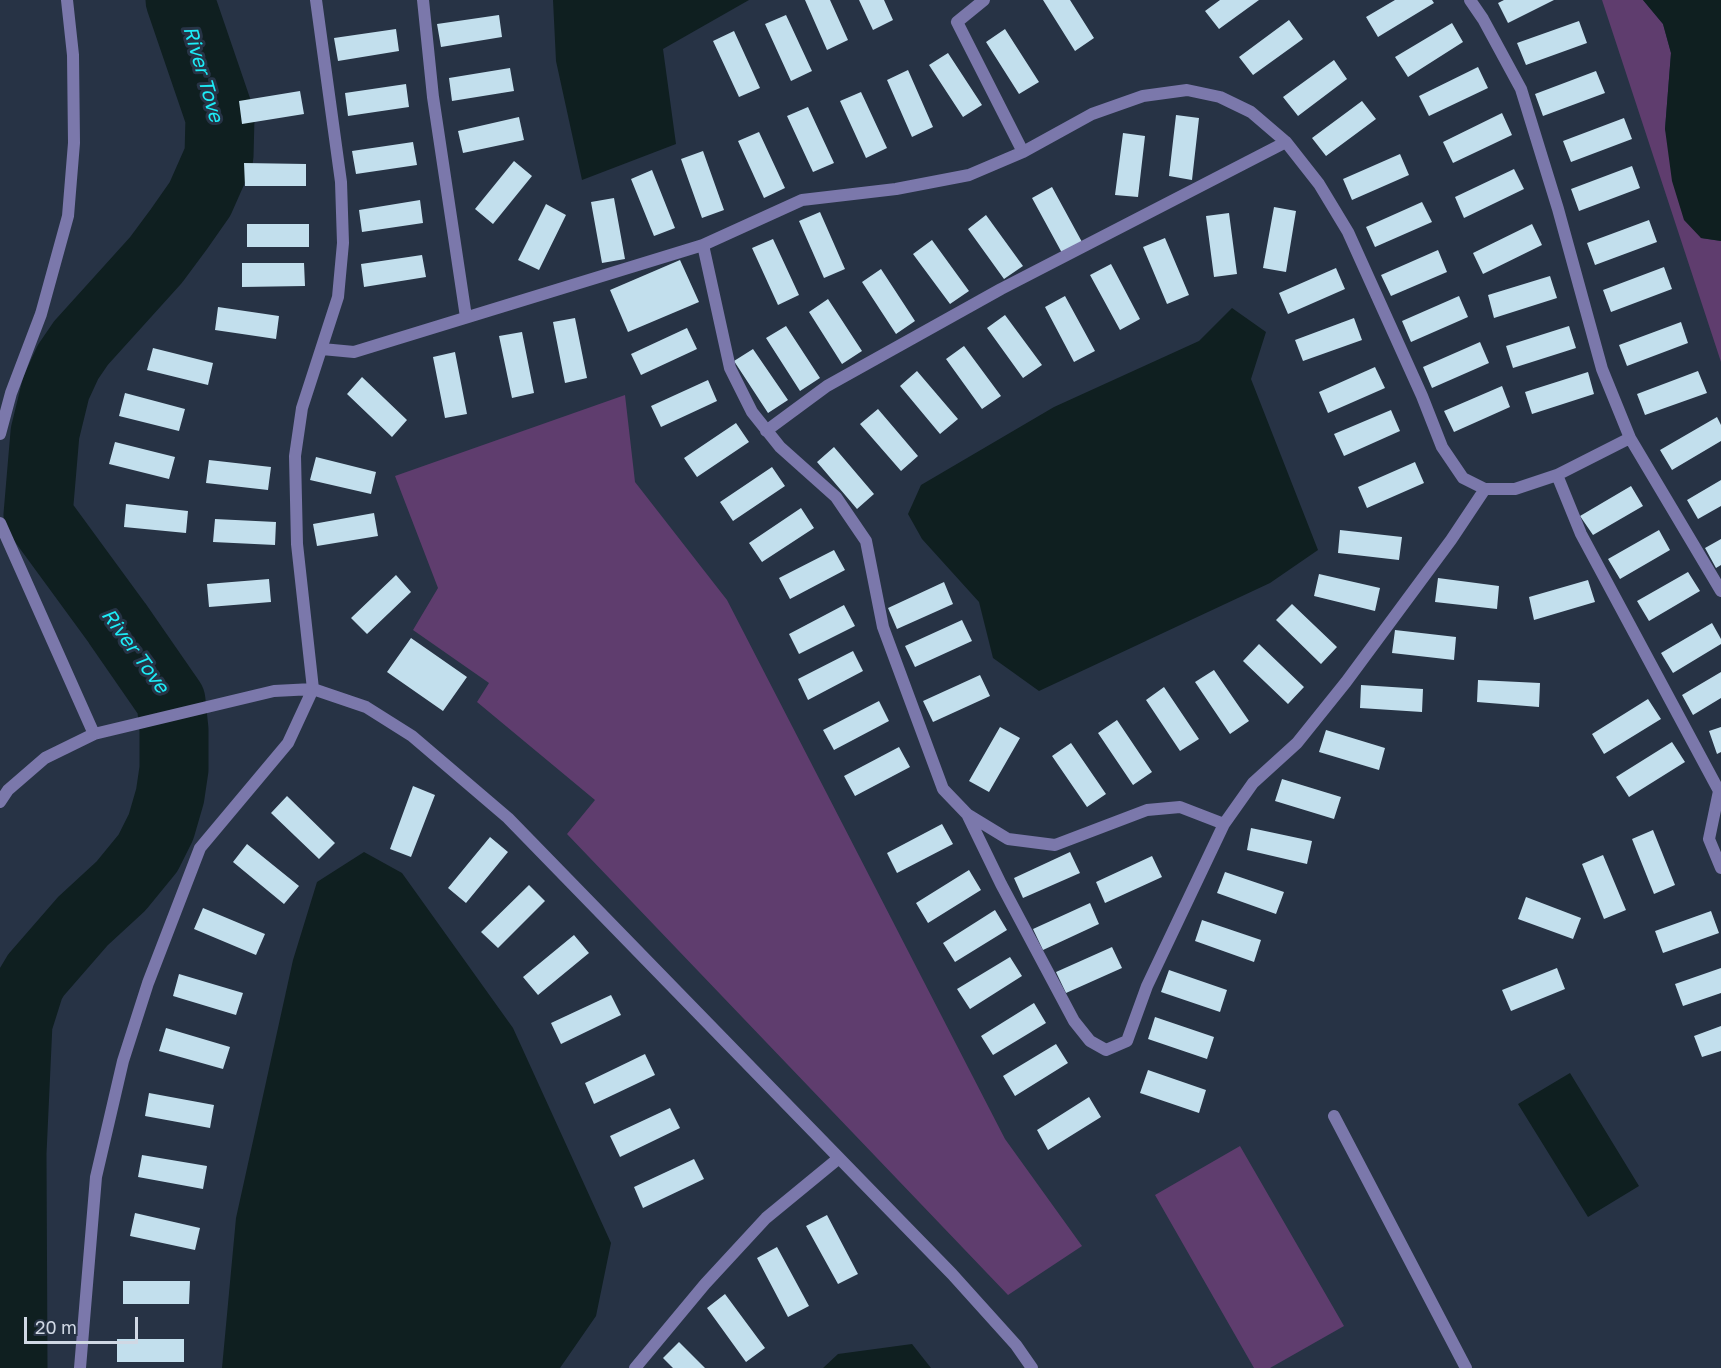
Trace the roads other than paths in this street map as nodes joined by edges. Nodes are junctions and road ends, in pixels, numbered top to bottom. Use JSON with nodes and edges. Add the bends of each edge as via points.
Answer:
{"nodes":[{"id":1,"x":67,"y":0,"type":"edge"},
{"id":2,"x":316,"y":0,"type":"edge"},
{"id":3,"x":423,"y":0,"type":"edge"},
{"id":4,"x":984,"y":0,"type":"edge"},
{"id":5,"x":1470,"y":0,"type":"edge"},
{"id":6,"x":1286,"y":142,"type":"junction"},
{"id":7,"x":1023,"y":152,"type":"junction"},
{"id":8,"x":703,"y":245,"type":"junction"},
{"id":9,"x":466,"y":317,"type":"junction"},
{"id":10,"x":322,"y":349,"type":"junction"},
{"id":11,"x":766,"y":431,"type":"junction"},
{"id":12,"x":0,"y":434,"type":"edge"},
{"id":13,"x":1630,"y":438,"type":"junction"},
{"id":14,"x":1557,"y":475,"type":"junction"},
{"id":15,"x":1485,"y":489,"type":"junction"},
{"id":16,"x":0,"y":523,"type":"edge"},
{"id":17,"x":1721,"y":591,"type":"edge"},
{"id":18,"x":313,"y":689,"type":"junction"},
{"id":19,"x":94,"y":735,"type":"junction"},
{"id":20,"x":0,"y":802,"type":"edge"},
{"id":21,"x":967,"y":814,"type":"junction"},
{"id":22,"x":1224,"y":824,"type":"junction"},
{"id":23,"x":1721,"y":868,"type":"edge"},
{"id":24,"x":1334,"y":1116,"type":"dead end"},
{"id":25,"x":838,"y":1158,"type":"junction"},
{"id":26,"x":80,"y":1368,"type":"edge"},
{"id":27,"x":635,"y":1368,"type":"edge"},
{"id":28,"x":1032,"y":1368,"type":"edge"},
{"id":29,"x":1466,"y":1368,"type":"edge"}],
"edges":[{"from":1,"to":12,"type":"lane","via":[[74,142],[68,216],[41,314]]},
{"from":2,"to":10,"type":"lane","via":[[342,182],[343,243],[338,297]]},
{"from":3,"to":9,"type":"lane","via":[[433,97]]},
{"from":4,"to":7,"type":"lane","via":[[957,22]]},
{"from":5,"to":13,"type":"lane","via":[[1521,88],[1602,369]]},
{"from":6,"to":7,"type":"lane","via":[[1251,111],[1220,97],[1187,90],[1143,96],[1092,114]]},
{"from":6,"to":11,"type":"lane","via":[[981,300],[827,386]]},
{"from":6,"to":15,"type":"lane","via":[[1319,184],[1348,232],[1442,447],[1463,478]]},
{"from":7,"to":8,"type":"lane","via":[[969,175],[896,189],[802,200]]},
{"from":8,"to":9,"type":"lane"},
{"from":8,"to":11,"type":"lane","via":[[730,368]]},
{"from":9,"to":10,"type":"lane","via":[[354,352]]},
{"from":10,"to":18,"type":"lane","via":[[302,408],[296,456],[297,544]]},
{"from":11,"to":21,"type":"lane","via":[[836,497],[866,541],[883,627],[943,789]]},
{"from":13,"to":14,"type":"lane"},
{"from":13,"to":17,"type":"lane"},
{"from":14,"to":15,"type":"lane","via":[[1515,489]]},
{"from":14,"to":23,"type":"lane","via":[[1581,534],[1719,790],[1709,839]]},
{"from":15,"to":22,"type":"lane","via":[[1346,682],[1297,743],[1253,783]]},
{"from":16,"to":19,"type":"lane"},
{"from":18,"to":19,"type":"lane","via":[[274,691]]},
{"from":18,"to":25,"type":"lane","via":[[366,707],[412,736],[508,818]]},
{"from":18,"to":26,"type":"lane","via":[[288,743],[200,848],[148,983],[123,1061],[96,1177]]},
{"from":19,"to":20,"type":"lane","via":[[45,758],[9,789]]},
{"from":21,"to":22,"type":"lane","via":[[1008,839],[1055,845],[1147,810],[1179,807]]},
{"from":21,"to":22,"type":"lane","via":[[1074,1021],[1090,1041],[1106,1050],[1127,1041],[1147,986]]},
{"from":24,"to":29,"type":"lane"},
{"from":25,"to":27,"type":"lane","via":[[766,1218]]},
{"from":25,"to":28,"type":"lane","via":[[952,1274]]}]}
